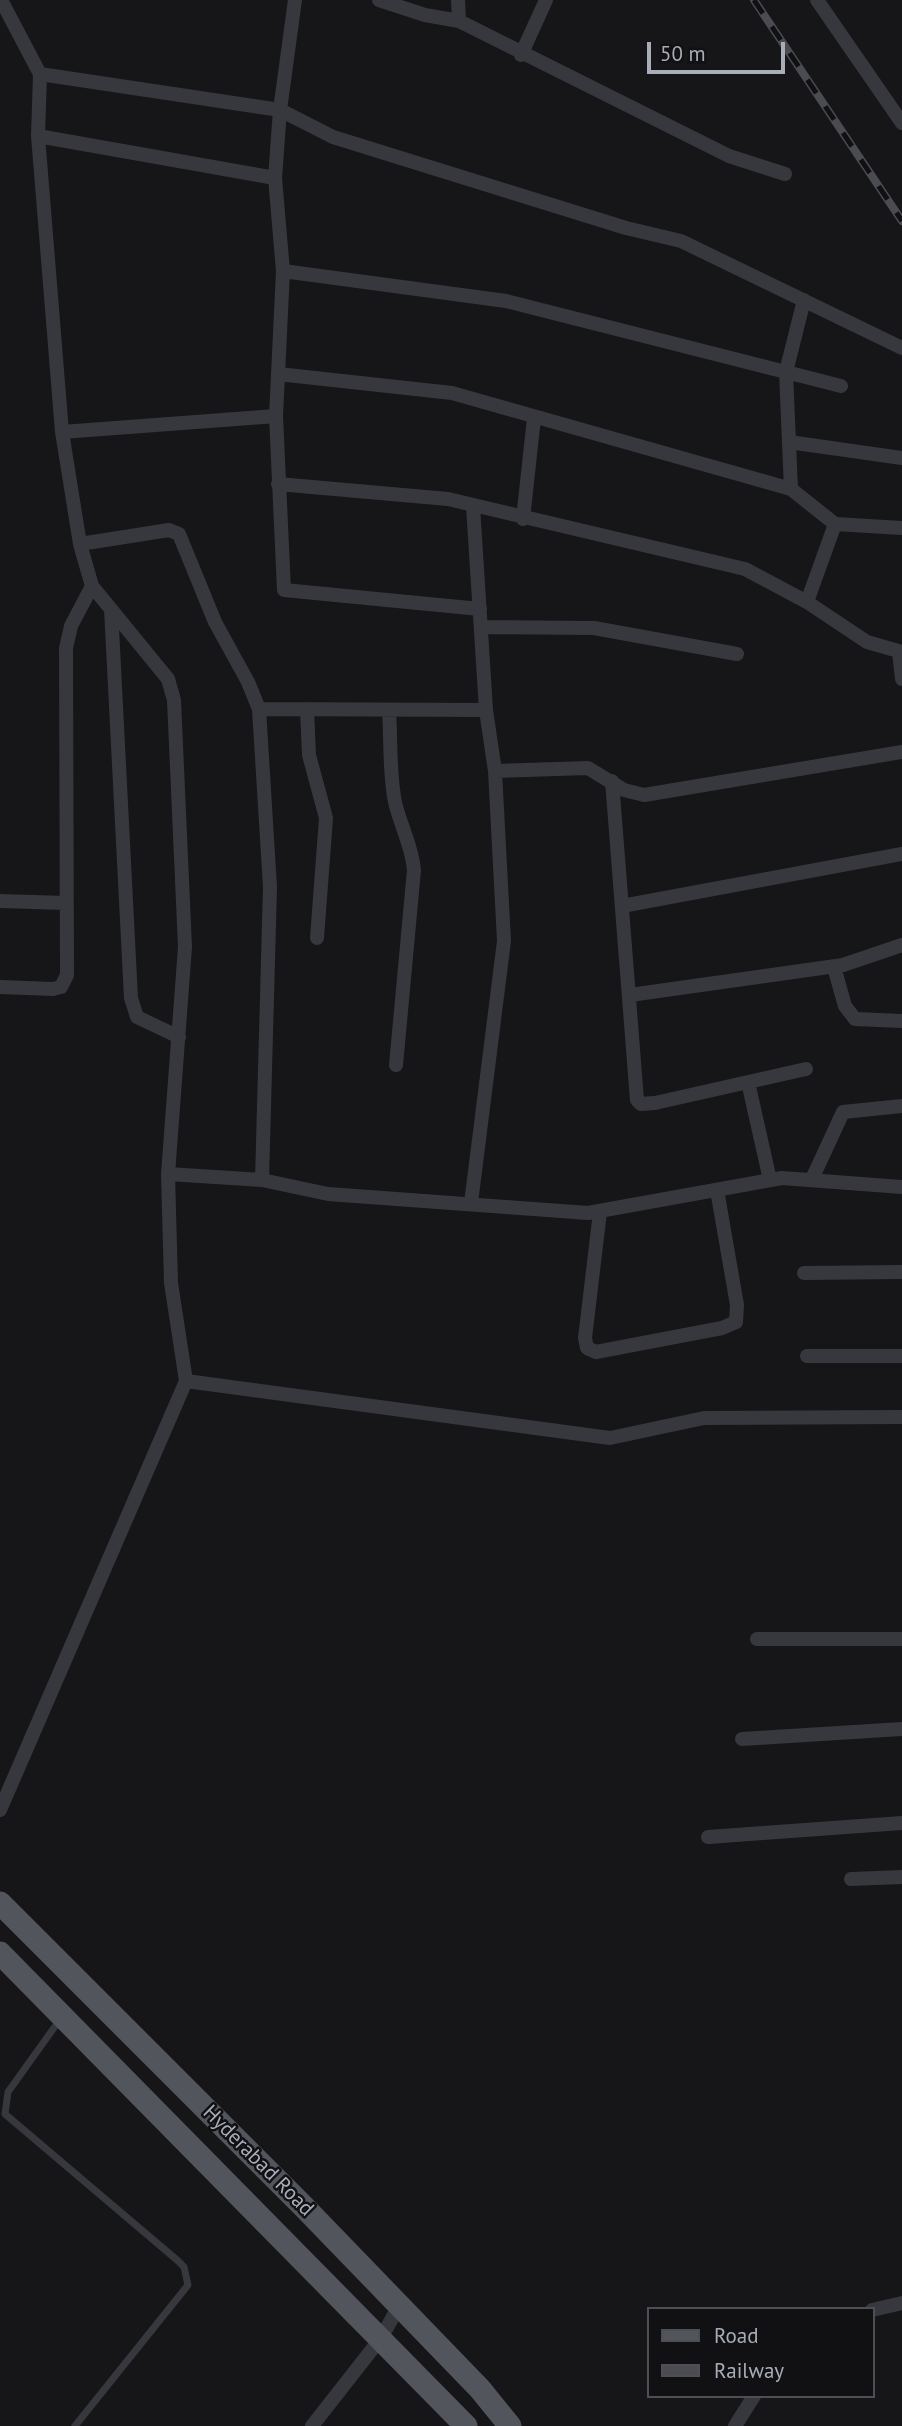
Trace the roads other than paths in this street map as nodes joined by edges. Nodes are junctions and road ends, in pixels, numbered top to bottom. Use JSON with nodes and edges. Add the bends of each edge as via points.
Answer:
{"nodes":[{"id":1,"x":1,"y":0,"type":"edge"},
{"id":2,"x":295,"y":0,"type":"edge"},
{"id":3,"x":379,"y":0,"type":"edge"},
{"id":4,"x":458,"y":0,"type":"edge"},
{"id":5,"x":546,"y":0,"type":"edge"},
{"id":6,"x":817,"y":0,"type":"edge"},
{"id":7,"x":459,"y":21,"type":"junction"},
{"id":8,"x":521,"y":55,"type":"junction"},
{"id":9,"x":40,"y":74,"type":"junction"},
{"id":10,"x":280,"y":110,"type":"junction"},
{"id":11,"x":902,"y":123,"type":"edge"},
{"id":12,"x":38,"y":136,"type":"junction"},
{"id":13,"x":785,"y":173,"type":"dead end"},
{"id":14,"x":275,"y":178,"type":"junction"},
{"id":15,"x":284,"y":271,"type":"junction"},
{"id":16,"x":804,"y":300,"type":"junction"},
{"id":17,"x":902,"y":348,"type":"edge"},
{"id":18,"x":786,"y":372,"type":"junction"},
{"id":19,"x":278,"y":374,"type":"junction"},
{"id":20,"x":841,"y":386,"type":"dead end"},
{"id":21,"x":276,"y":416,"type":"junction"},
{"id":22,"x":534,"y":418,"type":"junction"},
{"id":23,"x":62,"y":432,"type":"junction"},
{"id":24,"x":789,"y":442,"type":"junction"},
{"id":25,"x":902,"y":458,"type":"edge"},
{"id":26,"x":278,"y":484,"type":"junction"},
{"id":27,"x":791,"y":489,"type":"junction"},
{"id":28,"x":473,"y":506,"type":"junction"},
{"id":29,"x":523,"y":519,"type":"junction"},
{"id":30,"x":835,"y":524,"type":"junction"},
{"id":31,"x":902,"y":528,"type":"edge"},
{"id":32,"x":79,"y":544,"type":"junction"},
{"id":33,"x":92,"y":586,"type":"junction"},
{"id":34,"x":807,"y":602,"type":"junction"},
{"id":35,"x":111,"y":609,"type":"junction"},
{"id":36,"x":480,"y":609,"type":"junction"},
{"id":37,"x":481,"y":627,"type":"junction"},
{"id":38,"x":900,"y":652,"type":"edge"},
{"id":39,"x":737,"y":654,"type":"dead end"},
{"id":40,"x":902,"y":678,"type":"edge"},
{"id":41,"x":259,"y":709,"type":"junction"},
{"id":42,"x":307,"y":709,"type":"junction"},
{"id":43,"x":389,"y":710,"type":"junction"},
{"id":44,"x":486,"y":710,"type":"junction"},
{"id":45,"x":902,"y":752,"type":"edge"},
{"id":46,"x":495,"y":771,"type":"junction"},
{"id":47,"x":612,"y":780,"type":"junction"},
{"id":48,"x":902,"y":854,"type":"edge"},
{"id":49,"x":0,"y":901,"type":"edge"},
{"id":50,"x":66,"y":903,"type":"junction"},
{"id":51,"x":622,"y":905,"type":"junction"},
{"id":52,"x":317,"y":937,"type":"dead end"},
{"id":53,"x":902,"y":945,"type":"edge"},
{"id":54,"x":834,"y":967,"type":"junction"},
{"id":55,"x":0,"y":987,"type":"edge"},
{"id":56,"x":631,"y":995,"type":"junction"},
{"id":57,"x":902,"y":1021,"type":"edge"},
{"id":58,"x":179,"y":1037,"type":"junction"},
{"id":59,"x":396,"y":1065,"type":"dead end"},
{"id":60,"x":806,"y":1069,"type":"dead end"},
{"id":61,"x":748,"y":1082,"type":"junction"},
{"id":62,"x":902,"y":1106,"type":"edge"},
{"id":63,"x":168,"y":1174,"type":"junction"},
{"id":64,"x":812,"y":1179,"type":"junction"},
{"id":65,"x":262,"y":1180,"type":"junction"},
{"id":66,"x":770,"y":1180,"type":"junction"},
{"id":67,"x":902,"y":1187,"type":"edge"},
{"id":68,"x":717,"y":1189,"type":"junction"},
{"id":69,"x":471,"y":1203,"type":"junction"},
{"id":70,"x":600,"y":1212,"type":"junction"},
{"id":71,"x":902,"y":1272,"type":"edge"},
{"id":72,"x":804,"y":1273,"type":"dead end"},
{"id":73,"x":807,"y":1356,"type":"dead end"},
{"id":74,"x":902,"y":1356,"type":"edge"},
{"id":75,"x":186,"y":1381,"type":"junction"},
{"id":76,"x":902,"y":1417,"type":"edge"},
{"id":77,"x":757,"y":1639,"type":"dead end"},
{"id":78,"x":902,"y":1639,"type":"edge"},
{"id":79,"x":902,"y":1729,"type":"edge"},
{"id":80,"x":742,"y":1739,"type":"dead end"},
{"id":81,"x":0,"y":1810,"type":"edge"},
{"id":82,"x":902,"y":1823,"type":"edge"},
{"id":83,"x":708,"y":1837,"type":"dead end"},
{"id":84,"x":902,"y":1877,"type":"edge"},
{"id":85,"x":851,"y":1879,"type":"dead end"},
{"id":86,"x":0,"y":1903,"type":"edge"},
{"id":87,"x":0,"y":1953,"type":"edge"},
{"id":88,"x":63,"y":2016,"type":"junction"},
{"id":89,"x":902,"y":2303,"type":"edge"},
{"id":90,"x":399,"y":2306,"type":"junction"},
{"id":91,"x":874,"y":2310,"type":"edge"},
{"id":92,"x":381,"y":2338,"type":"junction"},
{"id":93,"x":753,"y":2398,"type":"edge"},
{"id":94,"x":75,"y":2426,"type":"edge"},
{"id":95,"x":312,"y":2426,"type":"edge"},
{"id":96,"x":466,"y":2426,"type":"edge"},
{"id":97,"x":510,"y":2426,"type":"edge"},
{"id":98,"x":735,"y":2426,"type":"edge"}],
"edges":[{"from":1,"to":9,"type":"street"},
{"from":2,"to":10,"type":"street"},
{"from":3,"to":7,"type":"street"},
{"from":4,"to":7,"type":"street"},
{"from":5,"to":8,"type":"street"},
{"from":6,"to":11,"type":"street"},
{"from":7,"to":8,"type":"street"},
{"from":8,"to":13,"type":"street","via":[[729,156]]},
{"from":9,"to":10,"type":"street"},
{"from":9,"to":12,"type":"street"},
{"from":10,"to":14,"type":"street"},
{"from":10,"to":16,"type":"street","via":[[333,137],[681,242]]},
{"from":12,"to":14,"type":"street"},
{"from":12,"to":23,"type":"street"},
{"from":14,"to":15,"type":"street"},
{"from":15,"to":18,"type":"street","via":[[506,301]]},
{"from":15,"to":19,"type":"street"},
{"from":16,"to":17,"type":"street"},
{"from":16,"to":18,"type":"street"},
{"from":18,"to":20,"type":"street"},
{"from":18,"to":24,"type":"street"},
{"from":19,"to":21,"type":"street"},
{"from":19,"to":22,"type":"street","via":[[452,393]]},
{"from":21,"to":23,"type":"street"},
{"from":21,"to":26,"type":"street"},
{"from":22,"to":27,"type":"street"},
{"from":22,"to":29,"type":"street"},
{"from":23,"to":32,"type":"street"},
{"from":24,"to":25,"type":"street"},
{"from":24,"to":27,"type":"street"},
{"from":26,"to":28,"type":"street","via":[[448,499]]},
{"from":26,"to":36,"type":"street","via":[[284,590]]},
{"from":27,"to":30,"type":"street"},
{"from":28,"to":29,"type":"street"},
{"from":28,"to":36,"type":"street"},
{"from":29,"to":34,"type":"street","via":[[745,569]]},
{"from":30,"to":31,"type":"street"},
{"from":30,"to":34,"type":"street"},
{"from":32,"to":33,"type":"street"},
{"from":32,"to":41,"type":"street","via":[[169,530],[179,534],[215,622]]},
{"from":33,"to":35,"type":"street"},
{"from":33,"to":50,"type":"street","via":[[71,626],[66,648]]},
{"from":34,"to":38,"type":"street","via":[[867,642]]},
{"from":35,"to":58,"type":"street","via":[[168,679],[174,700],[185,947]]},
{"from":35,"to":58,"type":"street","via":[[131,998],[137,1017]]},
{"from":36,"to":37,"type":"street"},
{"from":37,"to":39,"type":"street","via":[[594,628]]},
{"from":37,"to":44,"type":"street"},
{"from":38,"to":40,"type":"street"},
{"from":41,"to":42,"type":"street"},
{"from":41,"to":65,"type":"street","via":[[270,887]]},
{"from":42,"to":43,"type":"street"},
{"from":42,"to":52,"type":"street","via":[[309,755],[326,818]]},
{"from":43,"to":44,"type":"street"},
{"from":43,"to":59,"type":"street","via":[[393,787],[414,870]]},
{"from":44,"to":46,"type":"street"},
{"from":45,"to":47,"type":"street","via":[[655,795],[634,794]]},
{"from":46,"to":47,"type":"street","via":[[588,768]]},
{"from":46,"to":69,"type":"street","via":[[504,941]]},
{"from":47,"to":51,"type":"street"},
{"from":48,"to":51,"type":"street"},
{"from":49,"to":50,"type":"street"},
{"from":50,"to":55,"type":"street","via":[[64,983],[53,989]]},
{"from":51,"to":56,"type":"street"},
{"from":53,"to":54,"type":"street"},
{"from":54,"to":56,"type":"street"},
{"from":54,"to":57,"type":"street","via":[[845,1006],[855,1019]]},
{"from":56,"to":61,"type":"street","via":[[635,1093],[641,1104]]},
{"from":58,"to":63,"type":"street"},
{"from":60,"to":61,"type":"street"},
{"from":61,"to":66,"type":"street"},
{"from":62,"to":64,"type":"street","via":[[844,1112]]},
{"from":63,"to":65,"type":"street"},
{"from":63,"to":75,"type":"street","via":[[171,1283]]},
{"from":64,"to":66,"type":"street"},
{"from":64,"to":67,"type":"street"},
{"from":65,"to":69,"type":"street","via":[[328,1194]]},
{"from":66,"to":68,"type":"street"},
{"from":68,"to":70,"type":"street"},
{"from":68,"to":70,"type":"street","via":[[736,1322],[596,1352],[587,1348],[585,1338]]},
{"from":69,"to":70,"type":"street"},
{"from":71,"to":72,"type":"street"},
{"from":73,"to":74,"type":"street"},
{"from":75,"to":76,"type":"street","via":[[610,1438],[704,1418]]},
{"from":75,"to":81,"type":"street"},
{"from":77,"to":78,"type":"street"},
{"from":79,"to":80,"type":"street"},
{"from":82,"to":83,"type":"street"},
{"from":84,"to":85,"type":"street"},
{"from":86,"to":90,"type":"main road","name":"Hyderabad Road"},
{"from":87,"to":88,"type":"main road","name":"Hyderabad Road"},
{"from":88,"to":92,"type":"main road","name":"Hyderabad Road"},
{"from":88,"to":94,"type":"lane","via":[[8,2092],[5,2114],[177,2260],[184,2267],[188,2285]]},
{"from":89,"to":91,"type":"street"},
{"from":90,"to":92,"type":"street"},
{"from":90,"to":97,"type":"main road","name":"Hyderabad Road"},
{"from":92,"to":95,"type":"street"},
{"from":92,"to":96,"type":"main road","name":"Hyderabad Road"},
{"from":93,"to":98,"type":"street"}]}
